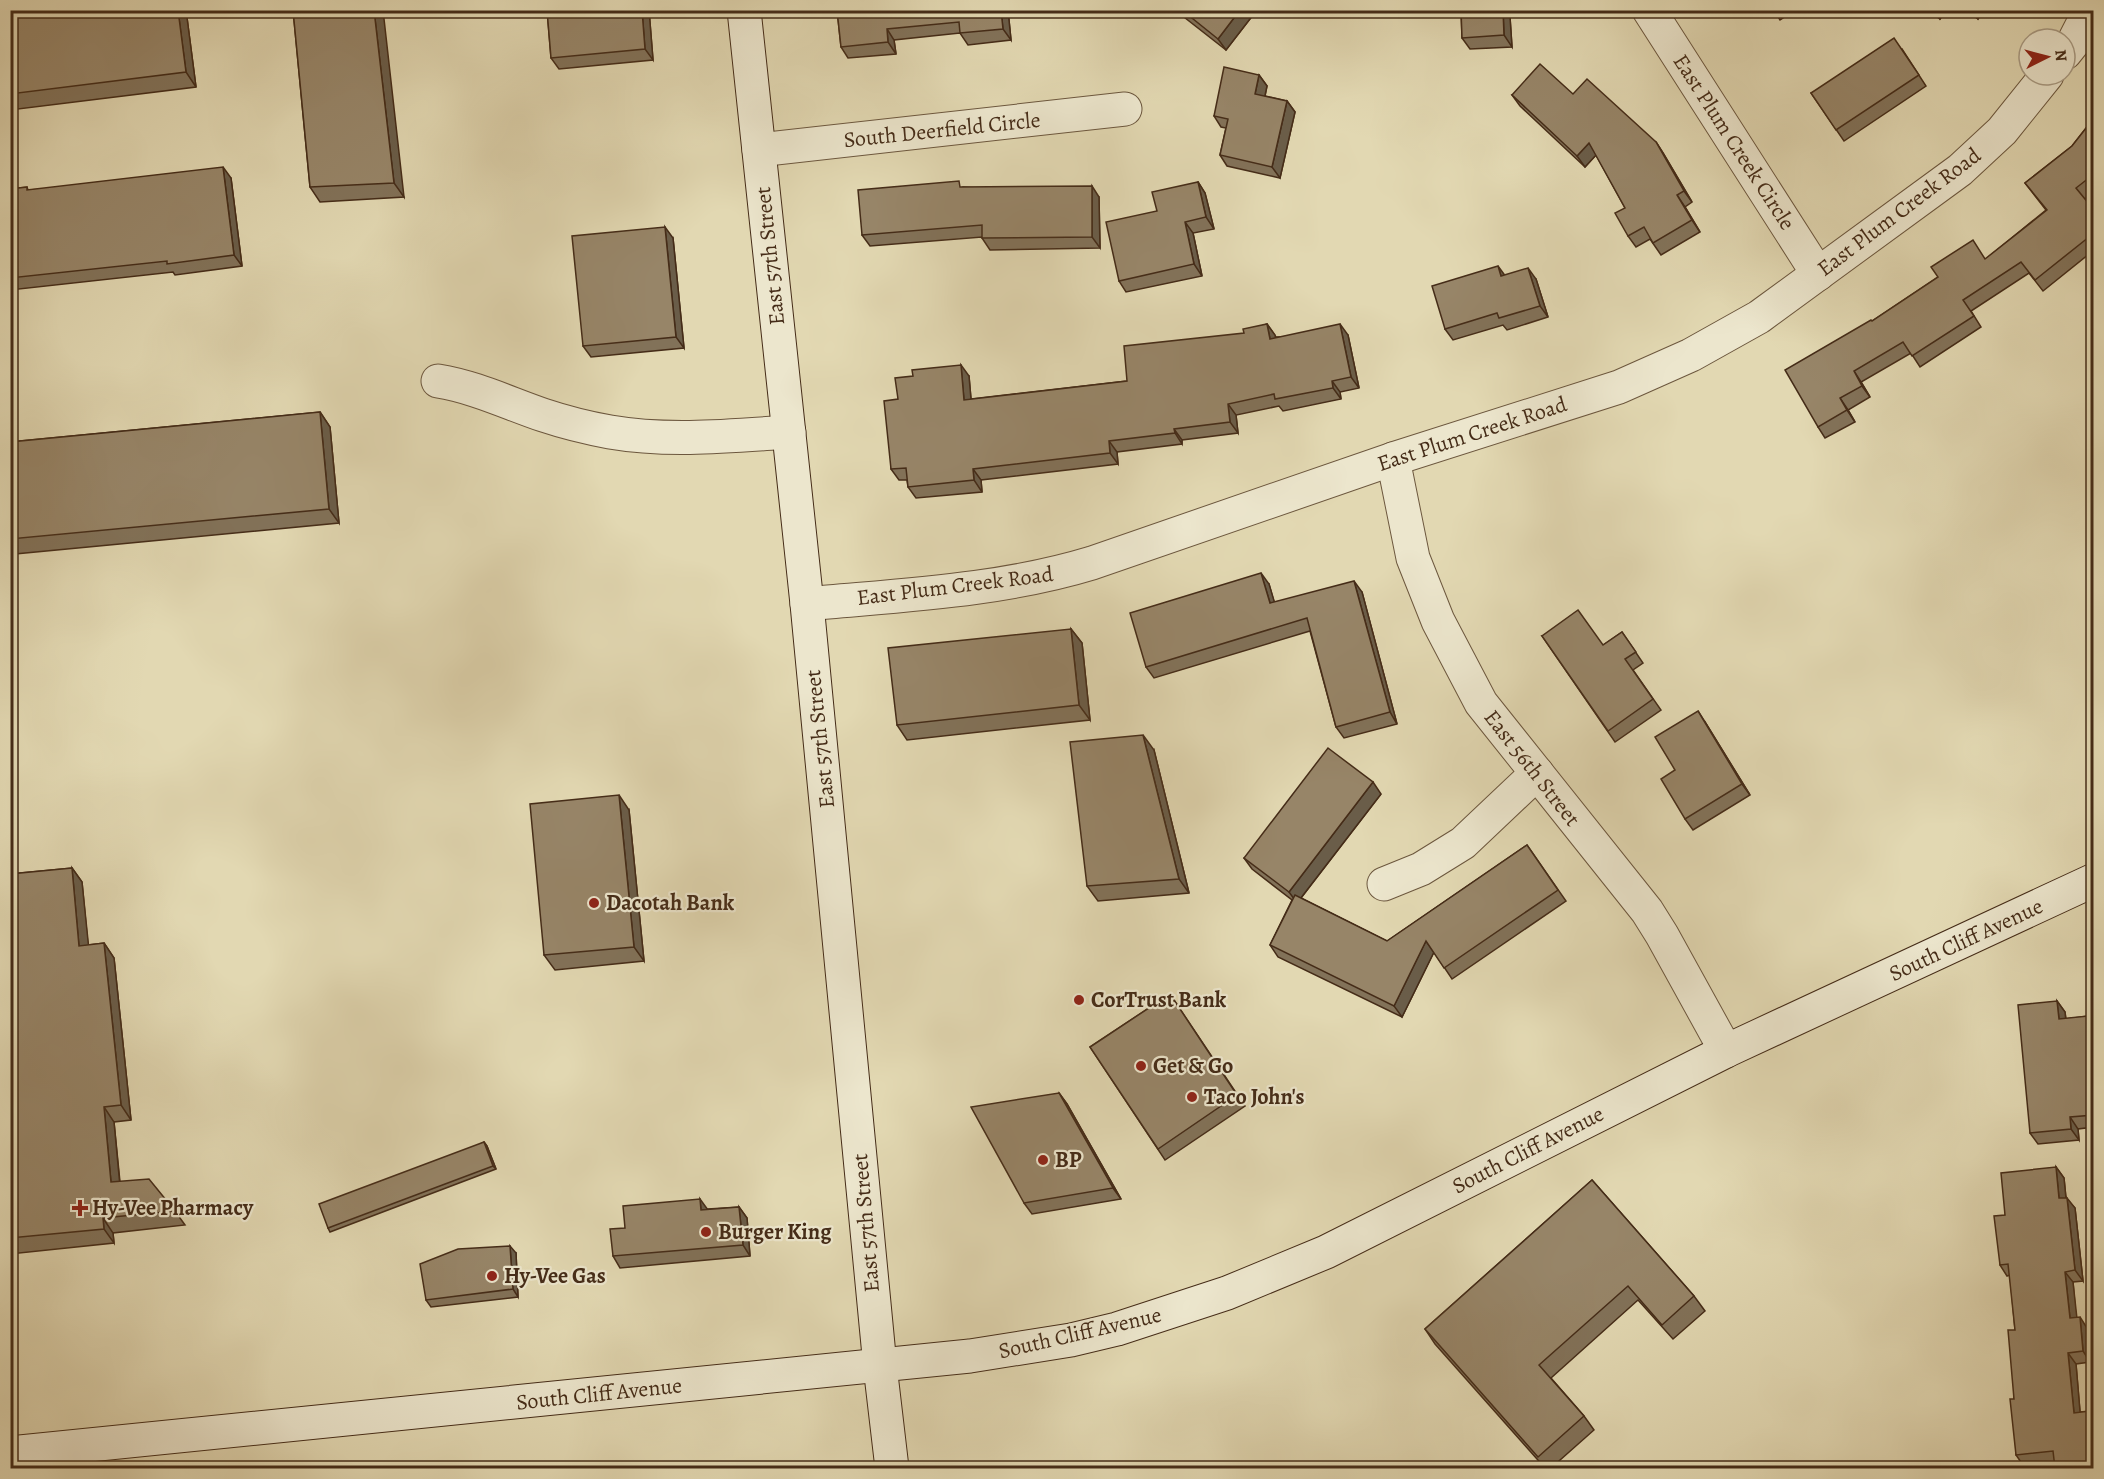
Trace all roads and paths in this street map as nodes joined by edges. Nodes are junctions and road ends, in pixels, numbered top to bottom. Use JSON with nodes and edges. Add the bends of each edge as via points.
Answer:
{"nodes":[{"id":1,"x":744,"y":10,"type":"edge"},
{"id":2,"x":1649,"y":10,"type":"edge"},
{"id":3,"x":2090,"y":10,"type":"edge"},
{"id":4,"x":2077,"y":36,"type":"edge"},
{"id":5,"x":2037,"y":87,"type":"edge"},
{"id":6,"x":1125,"y":109,"type":"dead end"},
{"id":7,"x":759,"y":150,"type":"junction"},
{"id":8,"x":1818,"y":274,"type":"junction"},
{"id":9,"x":438,"y":381,"type":"dead end"},
{"id":10,"x":789,"y":432,"type":"junction"},
{"id":11,"x":1394,"y":459,"type":"junction"},
{"id":12,"x":807,"y":604,"type":"junction"},
{"id":13,"x":1537,"y":773,"type":"junction"},
{"id":14,"x":2094,"y":880,"type":"edge"},
{"id":15,"x":1384,"y":884,"type":"dead end"},
{"id":16,"x":1726,"y":1051,"type":"junction"},
{"id":17,"x":880,"y":1366,"type":"junction"},
{"id":18,"x":10,"y":1453,"type":"edge"},
{"id":19,"x":892,"y":1468,"type":"edge"}],
"edges":[{"from":1,"to":7,"type":"main road","name":"East 57th Street"},
{"from":2,"to":8,"type":"main road","name":"East Plum Creek Circle"},
{"from":3,"to":4,"type":"main road"},
{"from":5,"to":8,"type":"main road","name":"East Plum Creek Road","via":[[2002,131],[1960,170]]},
{"from":6,"to":7,"type":"main road","name":"South Deerfield Circle"},
{"from":7,"to":10,"type":"main road","name":"East 57th Street"},
{"from":8,"to":11,"type":"main road","name":"East Plum Creek Road","via":[[1759,316],[1691,355],[1619,387]]},
{"from":9,"to":10,"type":"main road","via":[[610,432],[692,437]]},
{"from":10,"to":12,"type":"main road","name":"East 57th Street"},
{"from":11,"to":12,"type":"main road","name":"East Plum Creek Road","via":[[1059,573],[979,587]]},
{"from":11,"to":13,"type":"main road","name":"East 56th Street","via":[[1413,558],[1438,621],[1481,703]]},
{"from":12,"to":17,"type":"main road","name":"East 57th Street"},
{"from":13,"to":15,"type":"main road","via":[[1463,843],[1421,869]]},
{"from":13,"to":16,"type":"main road","name":"East 56th Street","via":[[1647,911]]},
{"from":14,"to":16,"type":"main road","name":"South Cliff Avenue"},
{"from":16,"to":17,"type":"main road","name":"South Cliff Avenue","via":[[1326,1252],[1227,1293],[1071,1340]]},
{"from":17,"to":18,"type":"main road","name":"South Cliff Avenue"},
{"from":17,"to":19,"type":"main road","name":"East 57th Street"}]}
